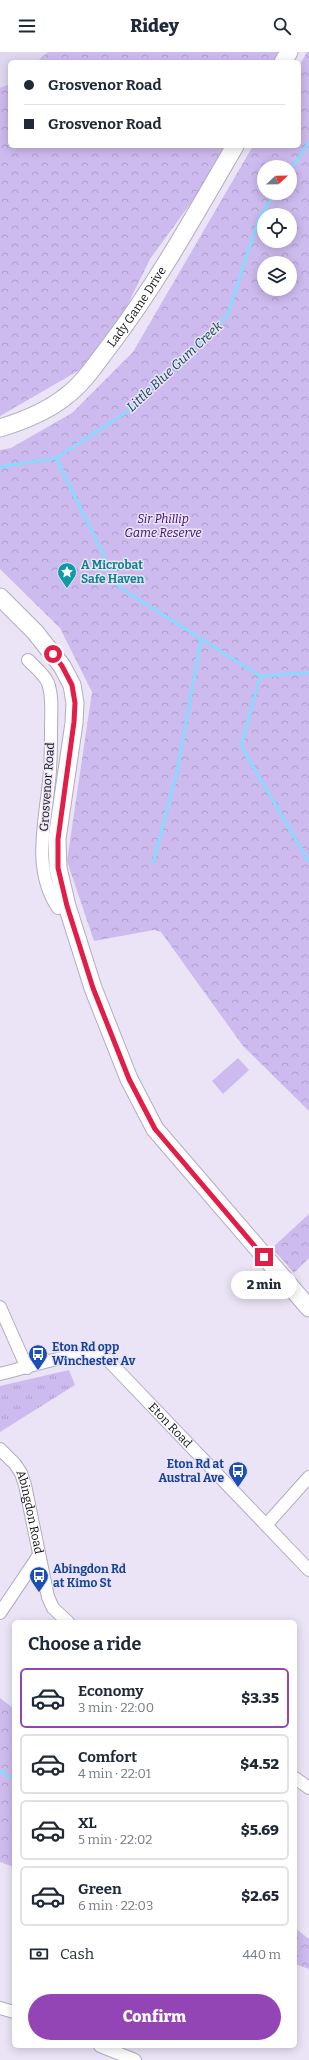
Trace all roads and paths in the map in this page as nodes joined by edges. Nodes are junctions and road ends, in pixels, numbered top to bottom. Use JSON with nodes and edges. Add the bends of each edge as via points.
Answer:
{"nodes":[{"id":1,"x":234,"y":148,"type":"edge"},
{"id":2,"x":0,"y":428,"type":"edge"},
{"id":3,"x":0,"y":597,"type":"edge"},
{"id":4,"x":28,"y":660,"type":"dead end"},
{"id":5,"x":67,"y":906,"type":"junction"},
{"id":6,"x":0,"y":1307,"type":"edge"},
{"id":7,"x":309,"y":1308,"type":"edge"},
{"id":8,"x":27,"y":1368,"type":"junction"},
{"id":9,"x":0,"y":1374,"type":"edge"},
{"id":10,"x":0,"y":1449,"type":"edge"},
{"id":11,"x":309,"y":1477,"type":"edge"},
{"id":12,"x":266,"y":1525,"type":"junction"},
{"id":13,"x":39,"y":1555,"type":"junction"},
{"id":14,"x":309,"y":1570,"type":"edge"},
{"id":15,"x":0,"y":1613,"type":"edge"},
{"id":16,"x":66,"y":1620,"type":"edge"},
{"id":17,"x":297,"y":1779,"type":"edge"},
{"id":18,"x":309,"y":1788,"type":"edge"},
{"id":19,"x":0,"y":2008,"type":"edge"},
{"id":20,"x":12,"y":2011,"type":"edge"},
{"id":21,"x":105,"y":2048,"type":"edge"},
{"id":22,"x":135,"y":2060,"type":"edge"}],
"edges":[{"from":1,"to":2,"type":"street","name":"Lady Game Drive","via":[[185,232],[129,320],[88,375],[65,397],[26,421]]},
{"from":3,"to":5,"type":"street","name":"Grosvenor Road","via":[[35,632],[62,666],[72,685],[75,703],[74,722],[57,853]]},
{"from":4,"to":5,"type":"street","name":"Grosvenor Road","via":[[48,684],[52,708],[50,775],[41,852],[44,872],[54,903],[58,908]]},
{"from":5,"to":7,"type":"street","name":"Grosvenor Road","via":[[96,995],[129,1079],[155,1129]]},
{"from":6,"to":8,"type":"street"},
{"from":8,"to":9,"type":"street","name":"Eton Road"},
{"from":8,"to":12,"type":"street","name":"Eton Road","via":[[57,1360],[90,1355],[102,1356]]},
{"from":10,"to":13,"type":"street","name":"Abingdon Road","via":[[21,1473]]},
{"from":11,"to":12,"type":"street"},
{"from":12,"to":14,"type":"street","name":"Eton Road"},
{"from":13,"to":15,"type":"street"},
{"from":13,"to":16,"type":"street","name":"Abingdon Road","via":[[48,1597],[53,1608]]},
{"from":17,"to":18,"type":"street"},
{"from":19,"to":20,"type":"street"},
{"from":21,"to":22,"type":"street"}]}
